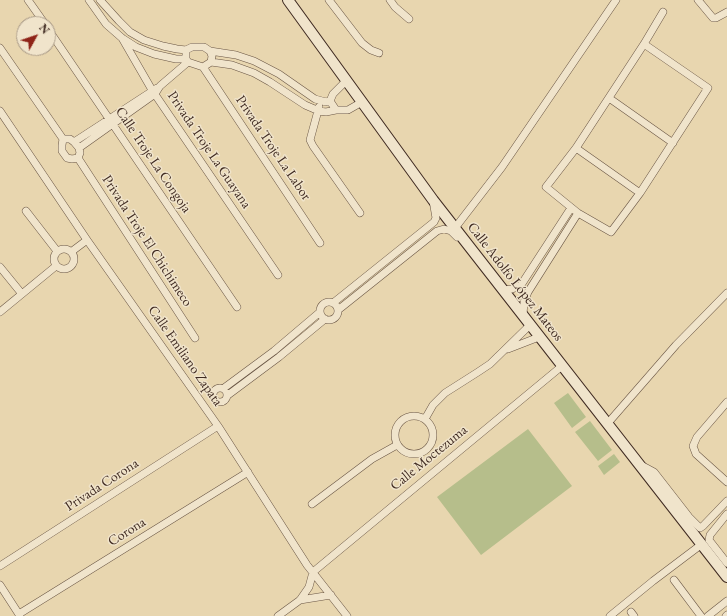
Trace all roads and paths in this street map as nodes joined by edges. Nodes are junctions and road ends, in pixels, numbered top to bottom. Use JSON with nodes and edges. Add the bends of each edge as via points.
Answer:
{"nodes":[{"id":1,"x":28,"y":0,"type":"edge"},
{"id":2,"x":89,"y":0,"type":"edge"},
{"id":3,"x":100,"y":0,"type":"edge"},
{"id":4,"x":288,"y":0,"type":"edge"},
{"id":5,"x":329,"y":0,"type":"edge"},
{"id":6,"x":390,"y":0,"type":"edge"},
{"id":7,"x":616,"y":0,"type":"edge"},
{"id":8,"x":698,"y":0,"type":"edge"},
{"id":9,"x":663,"y":12,"type":"dead end"},
{"id":10,"x":727,"y":12,"type":"edge"},
{"id":11,"x":39,"y":16,"type":"edge"},
{"id":12,"x":409,"y":20,"type":"dead end"},
{"id":13,"x":122,"y":38,"type":"junction"},
{"id":14,"x":56,"y":41,"type":"edge"},
{"id":15,"x":644,"y":44,"type":"junction"},
{"id":16,"x":0,"y":48,"type":"edge"},
{"id":17,"x":186,"y":50,"type":"junction"},
{"id":18,"x":210,"y":51,"type":"junction"},
{"id":19,"x":379,"y":53,"type":"dead end"},
{"id":20,"x":187,"y":61,"type":"junction"},
{"id":21,"x":211,"y":62,"type":"junction"},
{"id":22,"x":203,"y":67,"type":"junction"},
{"id":23,"x":347,"y":80,"type":"junction"},
{"id":24,"x":154,"y":92,"type":"junction"},
{"id":25,"x":609,"y":98,"type":"junction"},
{"id":26,"x":321,"y":101,"type":"junction"},
{"id":27,"x":330,"y":101,"type":"junction"},
{"id":28,"x":362,"y":102,"type":"junction"},
{"id":29,"x":336,"y":110,"type":"junction"},
{"id":30,"x":0,"y":111,"type":"edge"},
{"id":31,"x":319,"y":111,"type":"junction"},
{"id":32,"x":112,"y":122,"type":"junction"},
{"id":33,"x":63,"y":139,"type":"junction"},
{"id":34,"x":673,"y":143,"type":"junction"},
{"id":35,"x":76,"y":145,"type":"junction"},
{"id":36,"x":576,"y":148,"type":"junction"},
{"id":37,"x":78,"y":158,"type":"junction"},
{"id":38,"x":640,"y":193,"type":"junction"},
{"id":39,"x":433,"y":200,"type":"junction"},
{"id":40,"x":571,"y":208,"type":"junction"},
{"id":41,"x":26,"y":211,"type":"dead end"},
{"id":42,"x":360,"y":213,"type":"dead end"},
{"id":43,"x":578,"y":213,"type":"junction"},
{"id":44,"x":455,"y":228,"type":"junction"},
{"id":45,"x":87,"y":240,"type":"junction"},
{"id":46,"x":465,"y":240,"type":"junction"},
{"id":47,"x":320,"y":243,"type":"dead end"},
{"id":48,"x":57,"y":251,"type":"junction"},
{"id":49,"x":71,"y":252,"type":"junction"},
{"id":50,"x":56,"y":266,"type":"junction"},
{"id":51,"x":378,"y":266,"type":"junction"},
{"id":52,"x":0,"y":267,"type":"edge"},
{"id":53,"x":384,"y":273,"type":"junction"},
{"id":54,"x":278,"y":275,"type":"dead end"},
{"id":55,"x":504,"y":290,"type":"junction"},
{"id":56,"x":22,"y":294,"type":"junction"},
{"id":57,"x":727,"y":294,"type":"edge"},
{"id":58,"x":333,"y":303,"type":"junction"},
{"id":59,"x":237,"y":307,"type":"dead end"},
{"id":60,"x":338,"y":310,"type":"junction"},
{"id":61,"x":0,"y":312,"type":"edge"},
{"id":62,"x":523,"y":315,"type":"junction"},
{"id":63,"x":323,"y":316,"type":"junction"},
{"id":64,"x":530,"y":326,"type":"junction"},
{"id":65,"x":195,"y":338,"type":"dead end"},
{"id":66,"x":539,"y":338,"type":"junction"},
{"id":67,"x":504,"y":351,"type":"junction"},
{"id":68,"x":276,"y":354,"type":"junction"},
{"id":69,"x":562,"y":366,"type":"junction"},
{"id":70,"x":224,"y":388,"type":"junction"},
{"id":71,"x":228,"y":395,"type":"junction"},
{"id":72,"x":726,"y":406,"type":"edge"},
{"id":73,"x":425,"y":419,"type":"junction"},
{"id":74,"x":608,"y":423,"type":"junction"},
{"id":75,"x":218,"y":426,"type":"junction"},
{"id":76,"x":397,"y":445,"type":"junction"},
{"id":77,"x":640,"y":465,"type":"junction"},
{"id":78,"x":248,"y":472,"type":"junction"},
{"id":79,"x":727,"y":482,"type":"edge"},
{"id":80,"x":727,"y":501,"type":"edge"},
{"id":81,"x":312,"y":504,"type":"dead end"},
{"id":82,"x":727,"y":514,"type":"edge"},
{"id":83,"x":702,"y":544,"type":"junction"},
{"id":84,"x":727,"y":563,"type":"edge"},
{"id":85,"x":0,"y":566,"type":"edge"},
{"id":86,"x":313,"y":572,"type":"junction"},
{"id":87,"x":727,"y":576,"type":"edge"},
{"id":88,"x":674,"y":580,"type":"dead end"},
{"id":89,"x":0,"y":585,"type":"edge"},
{"id":90,"x":331,"y":595,"type":"junction"},
{"id":91,"x":300,"y":600,"type":"junction"},
{"id":92,"x":727,"y":601,"type":"edge"},
{"id":93,"x":20,"y":615,"type":"edge"},
{"id":94,"x":278,"y":616,"type":"edge"},
{"id":95,"x":347,"y":616,"type":"edge"},
{"id":96,"x":610,"y":616,"type":"edge"},
{"id":97,"x":701,"y":616,"type":"edge"},
{"id":98,"x":708,"y":616,"type":"edge"}],
"edges":[{"from":1,"to":11,"type":"street"},
{"from":2,"to":13,"type":"street","via":[[106,24]]},
{"from":3,"to":17,"type":"street","via":[[130,32],[144,40]]},
{"from":4,"to":23,"type":"street","name":"Calle Adolfo López Mateos"},
{"from":5,"to":19,"type":"street","via":[[362,43]]},
{"from":6,"to":12,"type":"street"},
{"from":7,"to":44,"type":"street","via":[[502,167]]},
{"from":8,"to":10,"type":"street","via":[[713,18]]},
{"from":9,"to":15,"type":"street"},
{"from":13,"to":20,"type":"street","via":[[154,54]]},
{"from":13,"to":24,"type":"street","name":"Privada Troje La Guayana"},
{"from":14,"to":32,"type":"street","name":"Calle Troje La Congoja"},
{"from":15,"to":25,"type":"street"},
{"from":15,"to":34,"type":"street","via":[[708,88]]},
{"from":16,"to":33,"type":"street"},
{"from":17,"to":18,"type":"street","via":[[204,47]]},
{"from":17,"to":20,"type":"street"},
{"from":18,"to":21,"type":"street"},
{"from":18,"to":26,"type":"street","via":[[254,61]]},
{"from":20,"to":22,"type":"street"},
{"from":20,"to":24,"type":"street"},
{"from":21,"to":22,"type":"street"},
{"from":21,"to":31,"type":"street","via":[[254,73]]},
{"from":22,"to":47,"type":"street","name":"Privada Troje La Labor"},
{"from":23,"to":27,"type":"street","via":[[333,94]]},
{"from":23,"to":28,"type":"street","name":"Calle Adolfo López Mateos"},
{"from":24,"to":32,"type":"street"},
{"from":24,"to":54,"type":"street","name":"Privada Troje La Guayana"},
{"from":25,"to":34,"type":"street"},
{"from":25,"to":36,"type":"street"},
{"from":26,"to":27,"type":"street"},
{"from":26,"to":31,"type":"street"},
{"from":27,"to":29,"type":"street"},
{"from":28,"to":29,"type":"street","via":[[348,110]]},
{"from":28,"to":39,"type":"street","name":"Calle Adolfo López Mateos"},
{"from":29,"to":31,"type":"street"},
{"from":30,"to":45,"type":"street","name":"Calle Emiliano Zapata"},
{"from":31,"to":42,"type":"street","via":[[310,140],[312,146]]},
{"from":32,"to":35,"type":"street"},
{"from":32,"to":59,"type":"street","name":"Calle Troje La Congoja"},
{"from":33,"to":35,"type":"street","via":[[70,139]]},
{"from":33,"to":37,"type":"street","via":[[62,151],[67,158]]},
{"from":34,"to":38,"type":"street"},
{"from":35,"to":37,"type":"street","via":[[80,153]]},
{"from":36,"to":38,"type":"street"},
{"from":36,"to":40,"type":"street","via":[[546,187]]},
{"from":37,"to":65,"type":"street","name":"Privada Troje El Chichimeco"},
{"from":38,"to":43,"type":"street","via":[[611,232]]},
{"from":39,"to":44,"type":"street","name":"Calle Adolfo López Mateos"},
{"from":39,"to":51,"type":"street","via":[[436,218],[434,222]]},
{"from":40,"to":43,"type":"street"},
{"from":40,"to":55,"type":"street","via":[[521,285]]},
{"from":41,"to":48,"type":"street"},
{"from":43,"to":62,"type":"street","via":[[528,292]]},
{"from":44,"to":46,"type":"street","name":"Calle Adolfo López Mateos"},
{"from":45,"to":49,"type":"street"},
{"from":45,"to":75,"type":"street","name":"Calle Emiliano Zapata"},
{"from":46,"to":53,"type":"street","via":[[451,231],[437,231]]},
{"from":46,"to":55,"type":"street","name":"Calle Adolfo López Mateos"},
{"from":48,"to":49,"type":"street","via":[[66,249]]},
{"from":48,"to":50,"type":"street","via":[[53,258]]},
{"from":49,"to":50,"type":"street","via":[[74,259],[69,268],[62,269]]},
{"from":50,"to":56,"type":"street"},
{"from":51,"to":53,"type":"street"},
{"from":51,"to":58,"type":"street"},
{"from":52,"to":56,"type":"street"},
{"from":53,"to":60,"type":"street"},
{"from":55,"to":62,"type":"street","name":"Calle Adolfo López Mateos"},
{"from":56,"to":61,"type":"street"},
{"from":57,"to":74,"type":"street","via":[[676,345]]},
{"from":58,"to":60,"type":"street"},
{"from":58,"to":63,"type":"street","via":[[327,302],[323,305]]},
{"from":60,"to":63,"type":"street","via":[[335,318],[330,320]]},
{"from":62,"to":64,"type":"street","name":"Calle Adolfo López Mateos"},
{"from":63,"to":68,"type":"street"},
{"from":64,"to":66,"type":"street","name":"Calle Adolfo López Mateos"},
{"from":64,"to":67,"type":"street"},
{"from":66,"to":67,"type":"street"},
{"from":66,"to":69,"type":"street","name":"Calle Adolfo López Mateos"},
{"from":67,"to":73,"type":"street","via":[[478,372],[445,393],[433,405]]},
{"from":68,"to":70,"type":"street"},
{"from":68,"to":71,"type":"street"},
{"from":69,"to":74,"type":"street","name":"Calle Adolfo López Mateos"},
{"from":69,"to":86,"type":"street","name":"Calle Moctezuma"},
{"from":70,"to":71,"type":"street"},
{"from":70,"to":71,"type":"street","via":[[215,390],[215,400],[224,401]]},
{"from":72,"to":79,"type":"street","via":[[697,437],[693,446],[696,454]]},
{"from":73,"to":76,"type":"street","via":[[412,415],[400,421],[394,432]]},
{"from":73,"to":76,"type":"street","via":[[433,435],[430,446],[425,451],[414,455],[401,450]]},
{"from":74,"to":77,"type":"street","name":"Calle Adolfo López Mateos"},
{"from":75,"to":78,"type":"street","name":"Calle Emiliano Zapata"},
{"from":75,"to":85,"type":"street","name":"Privada Corona"},
{"from":76,"to":81,"type":"street","via":[[372,459]]},
{"from":77,"to":80,"type":"street","via":[[654,472],[700,528]]},
{"from":77,"to":83,"type":"street","name":"Calle Adolfo López Mateos"},
{"from":78,"to":86,"type":"street","name":"Calle Emiliano Zapata"},
{"from":78,"to":93,"type":"street","name":"Corona"},
{"from":82,"to":84,"type":"street","via":[[710,535],[709,540]]},
{"from":83,"to":87,"type":"street","name":"Calle Adolfo López Mateos"},
{"from":83,"to":96,"type":"street"},
{"from":86,"to":90,"type":"street","name":"Calle Emiliano Zapata"},
{"from":86,"to":91,"type":"street","via":[[309,587]]},
{"from":88,"to":97,"type":"street"},
{"from":89,"to":93,"type":"street"},
{"from":90,"to":91,"type":"street"},
{"from":90,"to":95,"type":"street","name":"Calle Emiliano Zapata"},
{"from":91,"to":94,"type":"street"},
{"from":92,"to":98,"type":"street"}]}
